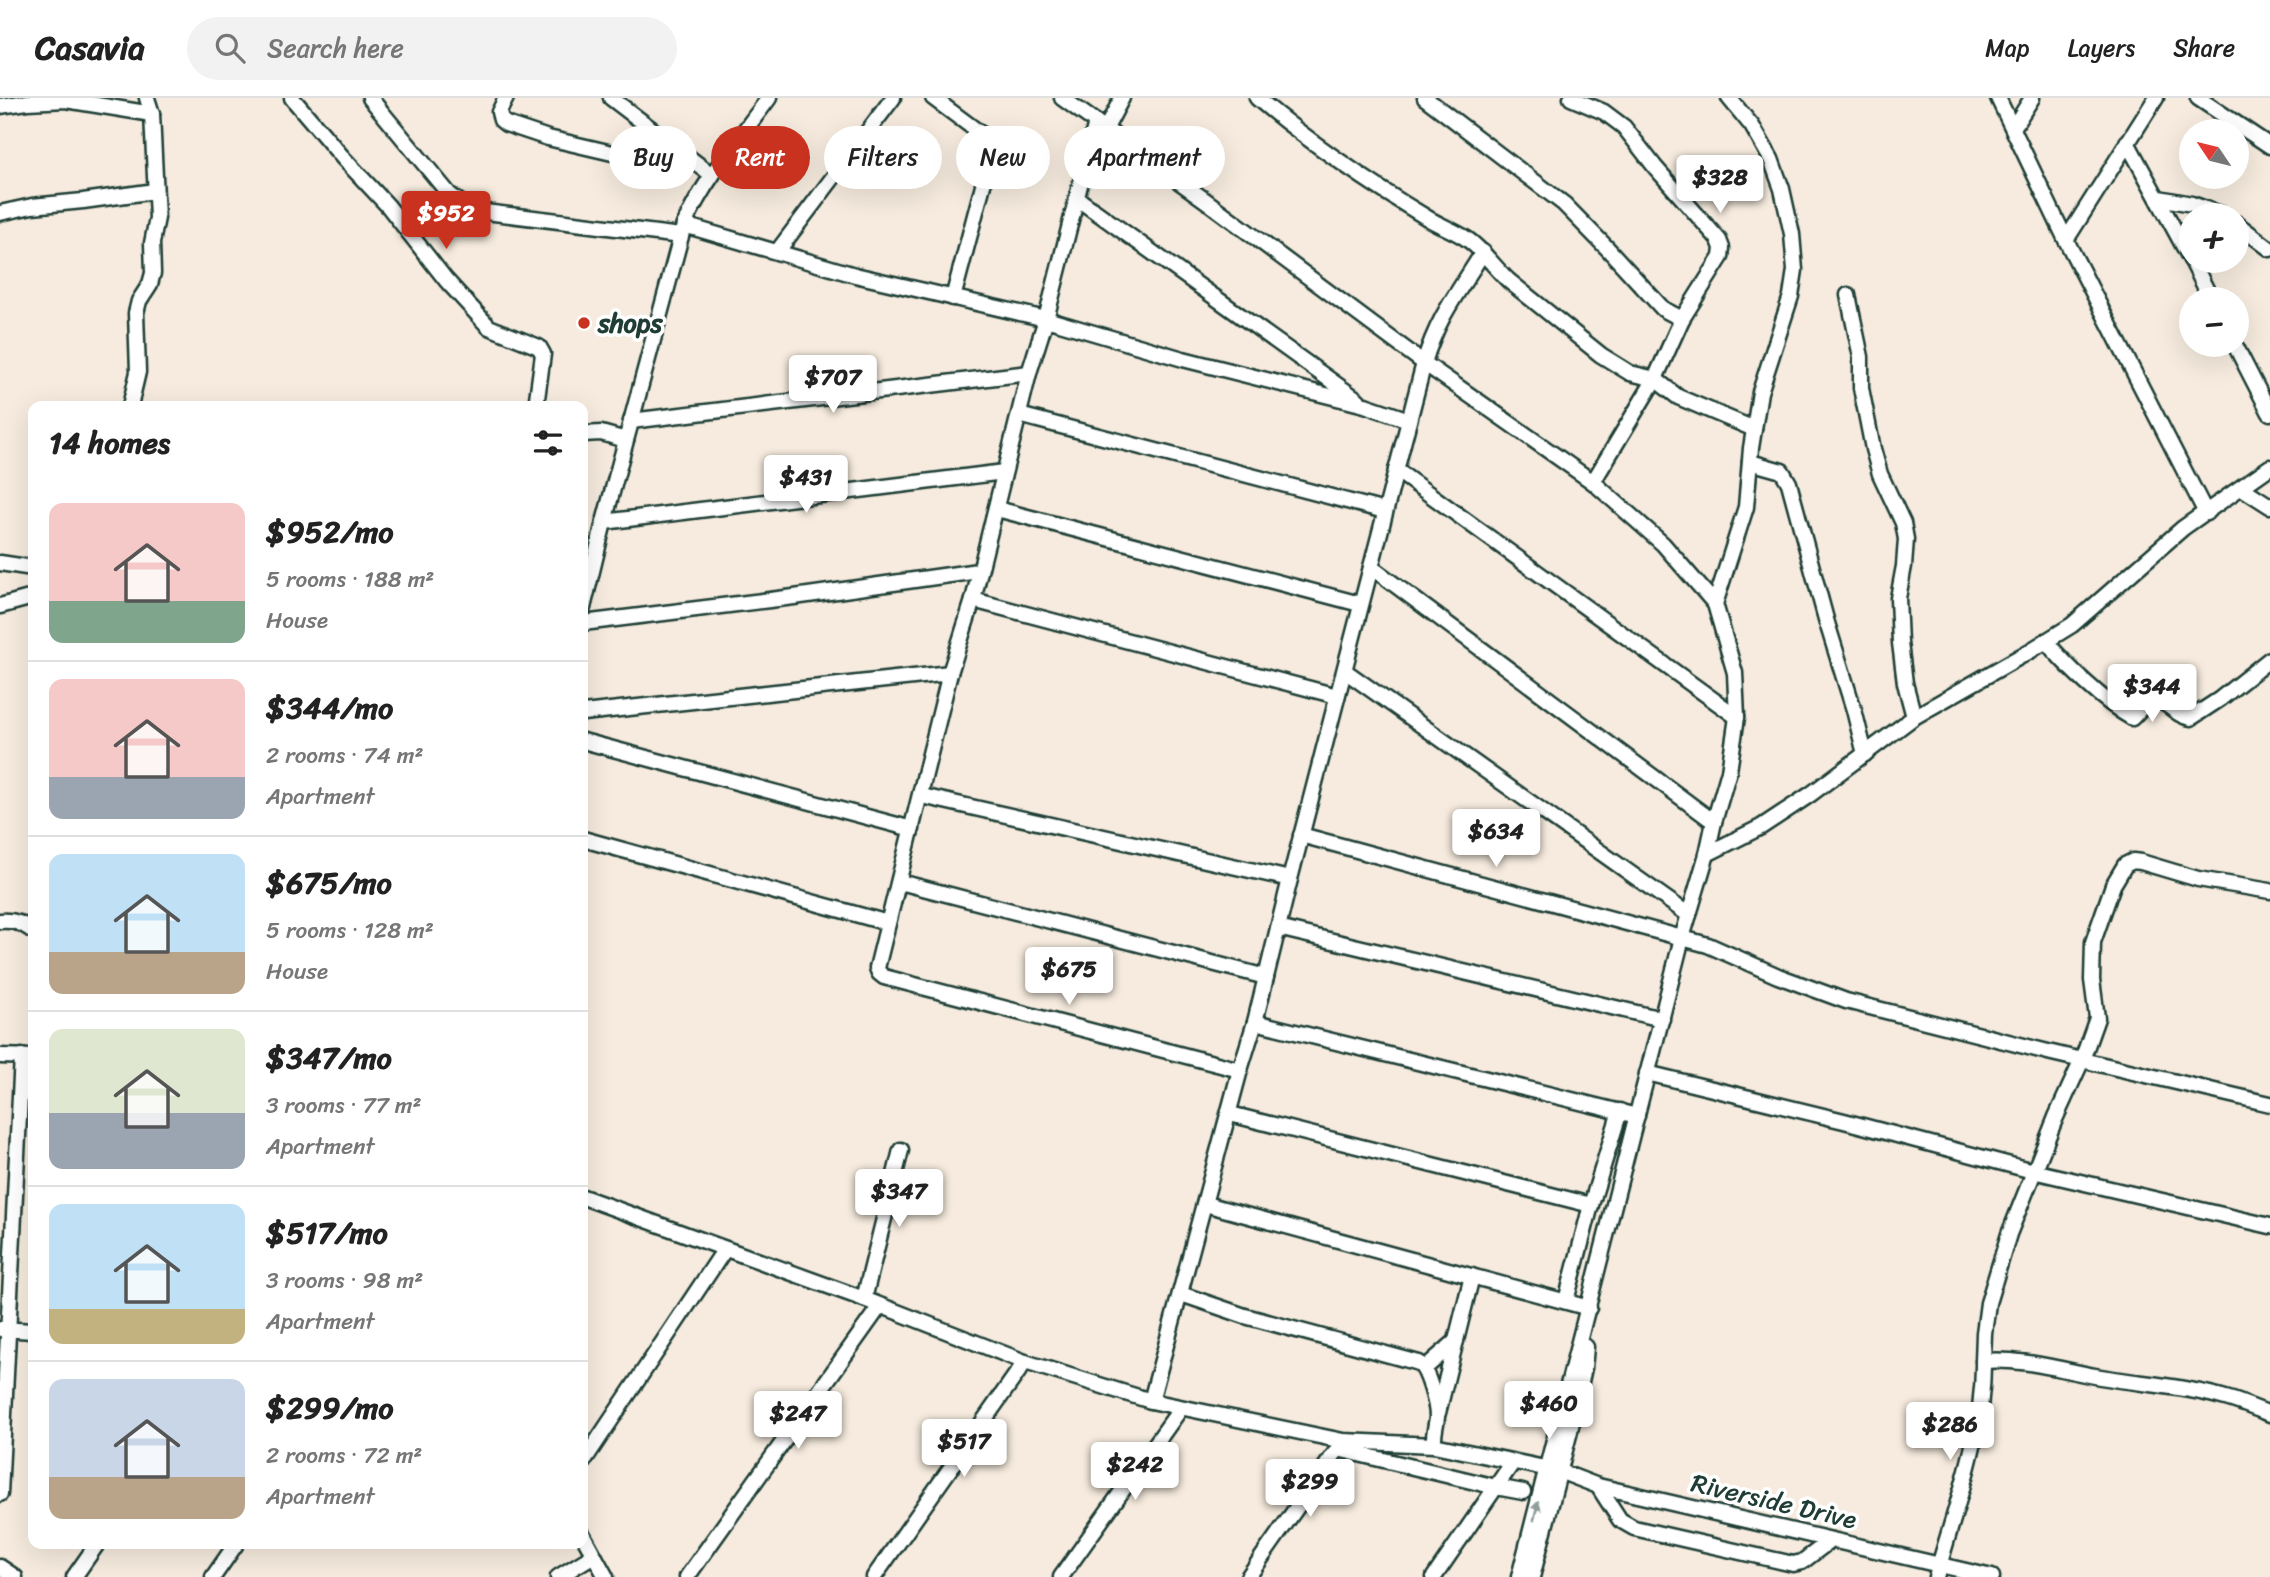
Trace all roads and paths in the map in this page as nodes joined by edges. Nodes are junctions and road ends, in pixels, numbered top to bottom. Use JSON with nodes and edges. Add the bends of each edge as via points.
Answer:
{"nodes":[{"id":1,"x":147,"y":98,"type":"edge"},
{"id":2,"x":292,"y":98,"type":"edge"},
{"id":3,"x":370,"y":98,"type":"edge"},
{"id":4,"x":506,"y":98,"type":"edge"},
{"id":5,"x":611,"y":98,"type":"edge"},
{"id":6,"x":769,"y":98,"type":"edge"},
{"id":7,"x":893,"y":98,"type":"edge"},
{"id":8,"x":933,"y":98,"type":"edge"},
{"id":9,"x":1062,"y":98,"type":"edge"},
{"id":10,"x":1122,"y":98,"type":"edge"},
{"id":11,"x":1257,"y":98,"type":"edge"},
{"id":12,"x":1425,"y":98,"type":"edge"},
{"id":13,"x":1570,"y":98,"type":"edge"},
{"id":14,"x":1729,"y":98,"type":"edge"},
{"id":15,"x":1998,"y":98,"type":"edge"},
{"id":16,"x":2032,"y":98,"type":"edge"},
{"id":17,"x":2156,"y":98,"type":"edge"},
{"id":18,"x":2198,"y":98,"type":"edge"},
{"id":19,"x":0,"y":106,"type":"edge"},
{"id":20,"x":152,"y":114,"type":"junction"},
{"id":21,"x":649,"y":126,"type":"edge"},
{"id":22,"x":748,"y":126,"type":"edge"},
{"id":23,"x":1100,"y":126,"type":"joint"},
{"id":24,"x":2013,"y":128,"type":"junction"},
{"id":25,"x":2127,"y":142,"type":"junction"},
{"id":26,"x":2270,"y":146,"type":"edge"},
{"id":27,"x":609,"y":152,"type":"edge"},
{"id":28,"x":697,"y":163,"type":"edge"},
{"id":29,"x":711,"y":174,"type":"edge"},
{"id":30,"x":711,"y":177,"type":"edge"},
{"id":31,"x":1081,"y":189,"type":"edge"},
{"id":32,"x":1189,"y":189,"type":"edge"},
{"id":33,"x":155,"y":191,"type":"junction"},
{"id":34,"x":2159,"y":198,"type":"junction"},
{"id":35,"x":1078,"y":199,"type":"junction"},
{"id":36,"x":2183,"y":203,"type":"edge"},
{"id":37,"x":0,"y":213,"type":"edge"},
{"id":38,"x":682,"y":230,"type":"junction"},
{"id":39,"x":2249,"y":233,"type":"edge"},
{"id":40,"x":2179,"y":237,"type":"edge"},
{"id":41,"x":2066,"y":240,"type":"junction"},
{"id":42,"x":2270,"y":248,"type":"edge"},
{"id":43,"x":777,"y":252,"type":"junction"},
{"id":44,"x":1483,"y":252,"type":"junction"},
{"id":45,"x":1848,"y":295,"type":"dead end"},
{"id":46,"x":953,"y":298,"type":"junction"},
{"id":47,"x":1046,"y":319,"type":"junction"},
{"id":48,"x":1682,"y":320,"type":"junction"},
{"id":49,"x":2241,"y":357,"type":"edge"},
{"id":50,"x":1424,"y":363,"type":"junction"},
{"id":51,"x":1029,"y":373,"type":"junction"},
{"id":52,"x":1655,"y":379,"type":"junction"},
{"id":53,"x":131,"y":401,"type":"edge"},
{"id":54,"x":537,"y":401,"type":"edge"},
{"id":55,"x":1365,"y":405,"type":"junction"},
{"id":56,"x":2270,"y":413,"type":"edge"},
{"id":57,"x":1020,"y":415,"type":"junction"},
{"id":58,"x":1409,"y":420,"type":"junction"},
{"id":59,"x":631,"y":421,"type":"junction"},
{"id":60,"x":1754,"y":429,"type":"junction"},
{"id":61,"x":588,"y":434,"type":"edge"},
{"id":62,"x":626,"y":439,"type":"junction"},
{"id":63,"x":1750,"y":461,"type":"junction"},
{"id":64,"x":2270,"y":467,"type":"edge"},
{"id":65,"x":1396,"y":470,"type":"junction"},
{"id":66,"x":1004,"y":472,"type":"junction"},
{"id":67,"x":1593,"y":482,"type":"junction"},
{"id":68,"x":2242,"y":488,"type":"junction"},
{"id":69,"x":2270,"y":506,"type":"edge"},
{"id":70,"x":997,"y":509,"type":"junction"},
{"id":71,"x":1385,"y":511,"type":"junction"},
{"id":72,"x":2206,"y":513,"type":"junction"},
{"id":73,"x":604,"y":522,"type":"junction"},
{"id":74,"x":0,"y":562,"type":"edge"},
{"id":75,"x":28,"y":567,"type":"edge"},
{"id":76,"x":1371,"y":567,"type":"junction"},
{"id":77,"x":978,"y":571,"type":"junction"},
{"id":78,"x":588,"y":588,"type":"edge"},
{"id":79,"x":28,"y":598,"type":"edge"},
{"id":80,"x":973,"y":600,"type":"junction"},
{"id":81,"x":1360,"y":604,"type":"junction"},
{"id":82,"x":1715,"y":604,"type":"junction"},
{"id":83,"x":0,"y":606,"type":"edge"},
{"id":84,"x":588,"y":622,"type":"edge"},
{"id":85,"x":2046,"y":641,"type":"junction"},
{"id":86,"x":2270,"y":659,"type":"edge"},
{"id":87,"x":1345,"y":671,"type":"junction"},
{"id":88,"x":950,"y":673,"type":"junction"},
{"id":89,"x":1337,"y":696,"type":"junction"},
{"id":90,"x":588,"y":712,"type":"edge"},
{"id":91,"x":1737,"y":717,"type":"junction"},
{"id":92,"x":1914,"y":717,"type":"junction"},
{"id":93,"x":588,"y":742,"type":"edge"},
{"id":94,"x":1865,"y":754,"type":"junction"},
{"id":95,"x":922,"y":796,"type":"junction"},
{"id":96,"x":1714,"y":822,"type":"junction"},
{"id":97,"x":912,"y":829,"type":"junction"},
{"id":98,"x":1301,"y":835,"type":"junction"},
{"id":99,"x":588,"y":840,"type":"edge"},
{"id":100,"x":1707,"y":854,"type":"junction"},
{"id":101,"x":1290,"y":879,"type":"junction"},
{"id":102,"x":900,"y":882,"type":"junction"},
{"id":103,"x":2270,"y":891,"type":"edge"},
{"id":104,"x":1689,"y":915,"type":"junction"},
{"id":105,"x":0,"y":921,"type":"edge"},
{"id":106,"x":888,"y":923,"type":"junction"},
{"id":107,"x":28,"y":927,"type":"edge"},
{"id":108,"x":1278,"y":929,"type":"junction"},
{"id":109,"x":1682,"y":938,"type":"junction"},
{"id":110,"x":1266,"y":977,"type":"junction"},
{"id":111,"x":1662,"y":1019,"type":"junction"},
{"id":112,"x":1255,"y":1023,"type":"junction"},
{"id":113,"x":0,"y":1056,"type":"edge"},
{"id":114,"x":28,"y":1057,"type":"edge"},
{"id":115,"x":2082,"y":1060,"type":"junction"},
{"id":116,"x":1240,"y":1070,"type":"junction"},
{"id":117,"x":1647,"y":1073,"type":"junction"},
{"id":118,"x":2270,"y":1104,"type":"edge"},
{"id":119,"x":1620,"y":1111,"type":"junction"},
{"id":120,"x":1230,"y":1114,"type":"junction"},
{"id":121,"x":1637,"y":1116,"type":"junction"},
{"id":122,"x":901,"y":1150,"type":"dead end"},
{"id":123,"x":2033,"y":1171,"type":"junction"},
{"id":124,"x":588,"y":1199,"type":"edge"},
{"id":125,"x":1205,"y":1204,"type":"junction"},
{"id":126,"x":1591,"y":1205,"type":"junction"},
{"id":127,"x":2270,"y":1226,"type":"edge"},
{"id":128,"x":725,"y":1249,"type":"junction"},
{"id":129,"x":1472,"y":1276,"type":"junction"},
{"id":130,"x":1181,"y":1294,"type":"junction"},
{"id":131,"x":863,"y":1299,"type":"junction"},
{"id":132,"x":1566,"y":1301,"type":"junction"},
{"id":133,"x":880,"y":1306,"type":"junction"},
{"id":134,"x":1589,"y":1308,"type":"junction"},
{"id":135,"x":5,"y":1329,"type":"edge"},
{"id":136,"x":28,"y":1331,"type":"edge"},
{"id":137,"x":1456,"y":1341,"type":"junction"},
{"id":138,"x":1983,"y":1361,"type":"junction"},
{"id":139,"x":1025,"y":1362,"type":"junction"},
{"id":140,"x":1425,"y":1368,"type":"junction"},
{"id":141,"x":1151,"y":1401,"type":"junction"},
{"id":142,"x":1181,"y":1408,"type":"junction"},
{"id":143,"x":2270,"y":1414,"type":"edge"},
{"id":144,"x":1437,"y":1417,"type":"junction"},
{"id":145,"x":1340,"y":1445,"type":"junction"},
{"id":146,"x":1434,"y":1445,"type":"junction"},
{"id":147,"x":588,"y":1454,"type":"edge"},
{"id":148,"x":1513,"y":1462,"type":"junction"},
{"id":149,"x":1553,"y":1469,"type":"junction"},
{"id":150,"x":1598,"y":1486,"type":"junction"},
{"id":151,"x":1496,"y":1487,"type":"junction"},
{"id":152,"x":1523,"y":1492,"type":"dead end"},
{"id":153,"x":0,"y":1494,"type":"edge"},
{"id":154,"x":1831,"y":1540,"type":"junction"},
{"id":155,"x":588,"y":1544,"type":"edge"},
{"id":156,"x":94,"y":1549,"type":"edge"},
{"id":157,"x":233,"y":1549,"type":"edge"},
{"id":158,"x":594,"y":1555,"type":"junction"},
{"id":159,"x":0,"y":1567,"type":"edge"},
{"id":160,"x":1938,"y":1571,"type":"edge"},
{"id":161,"x":15,"y":1577,"type":"edge"},
{"id":162,"x":74,"y":1577,"type":"edge"},
{"id":163,"x":213,"y":1577,"type":"edge"},
{"id":164,"x":558,"y":1577,"type":"edge"},
{"id":165,"x":606,"y":1577,"type":"edge"},
{"id":166,"x":687,"y":1577,"type":"edge"},
{"id":167,"x":874,"y":1577,"type":"edge"},
{"id":168,"x":1061,"y":1577,"type":"edge"},
{"id":169,"x":1248,"y":1577,"type":"edge"},
{"id":170,"x":1434,"y":1577,"type":"edge"},
{"id":171,"x":1519,"y":1577,"type":"edge"},
{"id":172,"x":1532,"y":1577,"type":"edge"},
{"id":173,"x":1992,"y":1577,"type":"edge"}],
"edges":[{"from":1,"to":20,"type":"street"},
{"from":2,"to":54,"type":"street","via":[[489,327],[539,347],[543,354]]},
{"from":3,"to":38,"type":"street","via":[[449,194],[477,211]]},
{"from":4,"to":27,"type":"street","via":[[499,112],[506,124]]},
{"from":5,"to":21,"type":"street"},
{"from":6,"to":22,"type":"street"},
{"from":7,"to":43,"type":"street"},
{"from":8,"to":46,"type":"street","via":[[988,139],[992,151]]},
{"from":9,"to":23,"type":"street"},
{"from":10,"to":23,"type":"street"},
{"from":11,"to":44,"type":"street","via":[[1338,160]]},
{"from":12,"to":48,"type":"street","via":[[1564,204],[1662,309]]},
{"from":13,"to":48,"type":"street","via":[[1604,112],[1624,127],[1719,240],[1721,257]]},
{"from":14,"to":60,"type":"street","via":[[1771,159],[1792,234],[1795,270]]},
{"from":15,"to":24,"type":"street"},
{"from":16,"to":24,"type":"street"},
{"from":17,"to":25,"type":"street"},
{"from":18,"to":26,"type":"street"},
{"from":19,"to":20,"type":"street","via":[[66,100]]},
{"from":20,"to":33,"type":"street"},
{"from":24,"to":41,"type":"street"},
{"from":25,"to":34,"type":"street"},
{"from":25,"to":41,"type":"street"},
{"from":28,"to":29,"type":"street"},
{"from":30,"to":38,"type":"street"},
{"from":31,"to":35,"type":"street"},
{"from":32,"to":50,"type":"street"},
{"from":33,"to":37,"type":"street"},
{"from":33,"to":53,"type":"street","via":[[153,273],[136,313],[138,372]]},
{"from":34,"to":36,"type":"street"},
{"from":34,"to":40,"type":"street"},
{"from":35,"to":47,"type":"street"},
{"from":35,"to":55,"type":"street"},
{"from":38,"to":43,"type":"street"},
{"from":38,"to":59,"type":"street"},
{"from":39,"to":42,"type":"street"},
{"from":41,"to":72,"type":"street"},
{"from":43,"to":46,"type":"street"},
{"from":44,"to":50,"type":"street","via":[[1446,307]]},
{"from":44,"to":52,"type":"street","via":[[1494,268],[1601,355],[1630,373]]},
{"from":45,"to":92,"type":"street","via":[[1873,449],[1906,540],[1898,598],[1905,683]]},
{"from":46,"to":47,"type":"street"},
{"from":47,"to":51,"type":"street"},
{"from":47,"to":55,"type":"street"},
{"from":48,"to":52,"type":"street"},
{"from":49,"to":56,"type":"street"},
{"from":50,"to":58,"type":"street"},
{"from":50,"to":67,"type":"street"},
{"from":51,"to":57,"type":"street"},
{"from":51,"to":59,"type":"street"},
{"from":52,"to":60,"type":"street","via":[[1678,397]]},
{"from":52,"to":67,"type":"street"},
{"from":55,"to":58,"type":"street"},
{"from":57,"to":66,"type":"street"},
{"from":57,"to":71,"type":"street"},
{"from":58,"to":65,"type":"street"},
{"from":59,"to":62,"type":"street"},
{"from":60,"to":63,"type":"street"},
{"from":61,"to":62,"type":"street"},
{"from":62,"to":73,"type":"street"},
{"from":63,"to":82,"type":"street","via":[[1746,507]]},
{"from":63,"to":94,"type":"street","via":[[1782,471],[1790,483]]},
{"from":64,"to":68,"type":"street"},
{"from":65,"to":71,"type":"street"},
{"from":65,"to":91,"type":"street"},
{"from":66,"to":70,"type":"street"},
{"from":66,"to":73,"type":"street"},
{"from":67,"to":82,"type":"street","via":[[1664,544]]},
{"from":68,"to":69,"type":"street"},
{"from":68,"to":72,"type":"street"},
{"from":70,"to":77,"type":"street"},
{"from":70,"to":81,"type":"street"},
{"from":71,"to":76,"type":"street"},
{"from":72,"to":85,"type":"street","via":[[2072,625]]},
{"from":73,"to":78,"type":"street"},
{"from":74,"to":75,"type":"street"},
{"from":76,"to":81,"type":"street"},
{"from":76,"to":96,"type":"street"},
{"from":77,"to":80,"type":"street"},
{"from":77,"to":84,"type":"street"},
{"from":79,"to":83,"type":"street"},
{"from":80,"to":88,"type":"street"},
{"from":80,"to":89,"type":"street"},
{"from":81,"to":87,"type":"street"},
{"from":82,"to":91,"type":"street","via":[[1735,673]]},
{"from":85,"to":86,"type":"street","via":[[2132,718],[2151,698],[2190,718]]},
{"from":85,"to":92,"type":"street"},
{"from":87,"to":89,"type":"street"},
{"from":87,"to":104,"type":"street"},
{"from":88,"to":90,"type":"street"},
{"from":88,"to":95,"type":"street"},
{"from":89,"to":98,"type":"street"},
{"from":91,"to":96,"type":"street","via":[[1729,771]]},
{"from":92,"to":94,"type":"street"},
{"from":93,"to":97,"type":"street"},
{"from":94,"to":100,"type":"street","via":[[1761,827]]},
{"from":95,"to":97,"type":"street"},
{"from":95,"to":101,"type":"street"},
{"from":96,"to":100,"type":"street"},
{"from":97,"to":102,"type":"street"},
{"from":98,"to":101,"type":"street"},
{"from":98,"to":109,"type":"street"},
{"from":99,"to":106,"type":"street"},
{"from":100,"to":104,"type":"street"},
{"from":101,"to":108,"type":"street"},
{"from":102,"to":106,"type":"street"},
{"from":102,"to":110,"type":"street"},
{"from":103,"to":115,"type":"street","via":[[2198,879],[2141,862],[2125,865],[2093,942],[2097,1018]]},
{"from":104,"to":109,"type":"street"},
{"from":105,"to":107,"type":"street","via":[[15,920]]},
{"from":106,"to":116,"type":"street","via":[[877,968],[884,977]]},
{"from":108,"to":110,"type":"street"},
{"from":108,"to":111,"type":"street"},
{"from":109,"to":111,"type":"street"},
{"from":109,"to":115,"type":"street","via":[[1846,1000]]},
{"from":110,"to":112,"type":"street"},
{"from":111,"to":117,"type":"street"},
{"from":112,"to":116,"type":"street"},
{"from":112,"to":119,"type":"street"},
{"from":113,"to":114,"type":"street"},
{"from":114,"to":135,"type":"street"},
{"from":115,"to":118,"type":"street"},
{"from":115,"to":123,"type":"street"},
{"from":116,"to":120,"type":"street"},
{"from":117,"to":121,"type":"street"},
{"from":117,"to":123,"type":"street"},
{"from":119,"to":121,"type":"street"},
{"from":119,"to":126,"type":"street"},
{"from":120,"to":125,"type":"street"},
{"from":120,"to":126,"type":"street"},
{"from":121,"to":134,"type":"street"},
{"from":122,"to":131,"type":"street"},
{"from":123,"to":127,"type":"street"},
{"from":123,"to":138,"type":"street","via":[[1996,1273],[1983,1333]]},
{"from":124,"to":128,"type":"street"},
{"from":125,"to":129,"type":"street"},
{"from":125,"to":130,"type":"street"},
{"from":126,"to":132,"type":"street"},
{"from":128,"to":131,"type":"street"},
{"from":128,"to":147,"type":"street"},
{"from":129,"to":132,"type":"street"},
{"from":129,"to":137,"type":"street"},
{"from":130,"to":140,"type":"street","via":[[1411,1360]]},
{"from":130,"to":141,"type":"street"},
{"from":131,"to":133,"type":"street"},
{"from":132,"to":134,"type":"street"},
{"from":133,"to":139,"type":"street"},
{"from":133,"to":166,"type":"street"},
{"from":134,"to":149,"type":"street"},
{"from":135,"to":136,"type":"street"},
{"from":135,"to":153,"type":"street"},
{"from":137,"to":140,"type":"street"},
{"from":137,"to":144,"type":"street"},
{"from":138,"to":143,"type":"street","via":[[2029,1362],[2160,1386],[2227,1399]]},
{"from":138,"to":160,"type":"street","via":[[1981,1405]]},
{"from":139,"to":141,"type":"street"},
{"from":139,"to":167,"type":"street"},
{"from":140,"to":144,"type":"street"},
{"from":141,"to":142,"type":"street"},
{"from":142,"to":145,"type":"street"},
{"from":142,"to":168,"type":"street"},
{"from":144,"to":146,"type":"street"},
{"from":145,"to":146,"type":"street","name":"Riverside Drive"},
{"from":145,"to":151,"type":"street"},
{"from":145,"to":169,"type":"street"},
{"from":146,"to":148,"type":"street","name":"Riverside Drive"},
{"from":148,"to":149,"type":"street","name":"Riverside Drive"},
{"from":148,"to":151,"type":"street"},
{"from":149,"to":150,"type":"street","name":"Riverside Drive"},
{"from":171,"to":149,"type":"street","one_way":true},
{"from":149,"to":172,"type":"street"},
{"from":150,"to":154,"type":"street","name":"Riverside Drive"},
{"from":150,"to":154,"type":"street","via":[[1620,1520],[1634,1528],[1793,1564]]},
{"from":151,"to":152,"type":"street"},
{"from":151,"to":170,"type":"street"},
{"from":154,"to":160,"type":"street","name":"Riverside Drive"},
{"from":155,"to":158,"type":"street"},
{"from":156,"to":162,"type":"street"},
{"from":157,"to":163,"type":"street"},
{"from":158,"to":164,"type":"street"},
{"from":158,"to":165,"type":"street"},
{"from":159,"to":161,"type":"street"},
{"from":160,"to":173,"type":"street","name":"Riverside Drive"}]}
